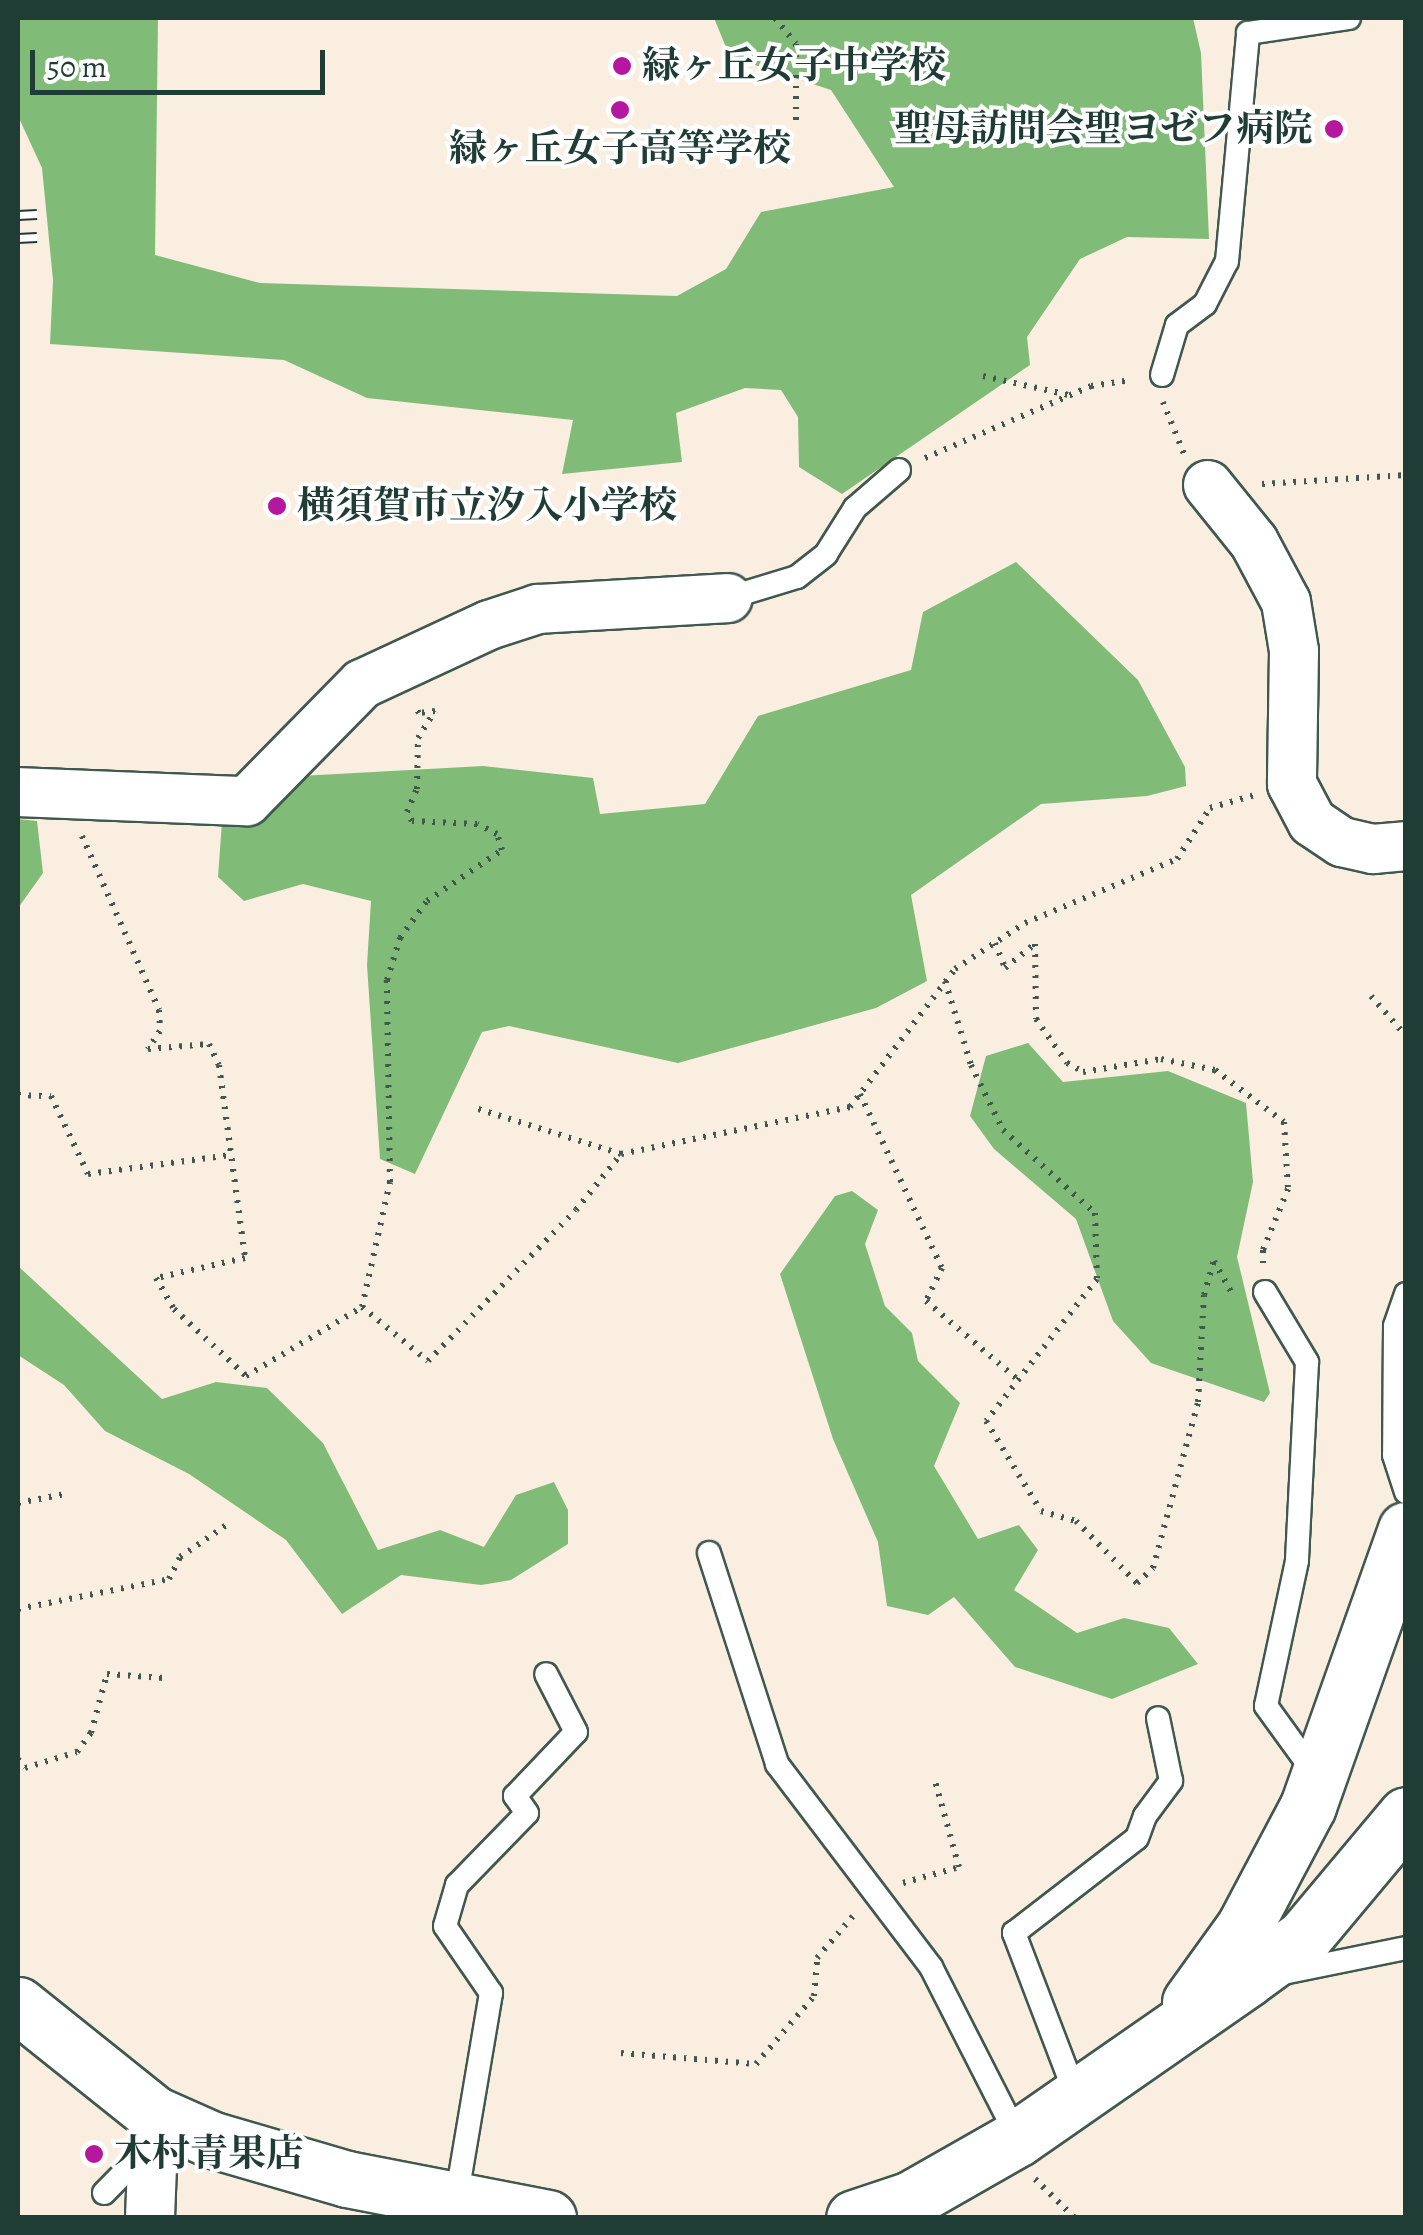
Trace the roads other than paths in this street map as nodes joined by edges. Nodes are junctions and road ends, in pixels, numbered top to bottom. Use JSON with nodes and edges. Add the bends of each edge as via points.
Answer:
{"nodes":[{"id":1,"x":1349,"y":18,"type":"edge"},
{"id":2,"x":1162,"y":375,"type":"road end"},
{"id":3,"x":899,"y":470,"type":"road end"},
{"id":4,"x":1208,"y":485,"type":"road end"},
{"id":5,"x":728,"y":598,"type":"joint"},
{"id":6,"x":18,"y":792,"type":"edge"},
{"id":7,"x":1406,"y":846,"type":"edge"},
{"id":8,"x":1264,"y":1292,"type":"road end"},
{"id":9,"x":1406,"y":1294,"type":"edge"},
{"id":10,"x":1406,"y":1492,"type":"edge"},
{"id":11,"x":1406,"y":1530,"type":"edge"},
{"id":12,"x":709,"y":1553,"type":"dead end"},
{"id":13,"x":546,"y":1674,"type":"dead end"},
{"id":14,"x":1158,"y":1718,"type":"dead end"},
{"id":15,"x":1318,"y":1778,"type":"junction"},
{"id":16,"x":1406,"y":1815,"type":"edge"},
{"id":17,"x":1406,"y":1948,"type":"edge"},
{"id":18,"x":1245,"y":1980,"type":"junction"},
{"id":19,"x":18,"y":2005,"type":"edge"},
{"id":20,"x":1166,"y":2036,"type":"junction"},
{"id":21,"x":1077,"y":2098,"type":"junction"},
{"id":22,"x":152,"y":2130,"type":"junction"},
{"id":23,"x":1018,"y":2138,"type":"junction"},
{"id":24,"x":104,"y":2193,"type":"dead end"},
{"id":25,"x":456,"y":2200,"type":"junction"},
{"id":26,"x":150,"y":2218,"type":"edge"},
{"id":27,"x":548,"y":2218,"type":"edge"},
{"id":28,"x":854,"y":2218,"type":"edge"}],
"edges":[{"from":1,"to":2,"type":"lane","via":[[1248,33],[1227,261],[1205,304],[1177,325]]},
{"from":3,"to":5,"type":"lane","via":[[855,508],[826,554],[797,576]]},
{"from":4,"to":7,"type":"street","via":[[1254,542],[1286,602],[1294,651],[1292,784],[1328,838],[1372,849]]},
{"from":5,"to":6,"type":"street","via":[[538,609],[415,659],[362,684],[247,801]]},
{"from":8,"to":15,"type":"lane","via":[[1307,1362],[1297,1561],[1266,1706]]},
{"from":9,"to":10,"type":"lane","via":[[1396,1326],[1394,1456]]},
{"from":11,"to":15,"type":"street"},
{"from":12,"to":23,"type":"lane","via":[[777,1764],[931,1967]]},
{"from":13,"to":25,"type":"lane","via":[[576,1732],[515,1796],[526,1813],[457,1885],[445,1926],[491,1993]]},
{"from":14,"to":21,"type":"lane","via":[[1171,1781],[1144,1816],[1138,1838],[1014,1933]]},
{"from":15,"to":20,"type":"street","via":[[1244,1927]]},
{"from":16,"to":18,"type":"street","via":[[1304,1937]]},
{"from":17,"to":18,"type":"lane"},
{"from":18,"to":20,"type":"street"},
{"from":19,"to":22,"type":"street"},
{"from":20,"to":21,"type":"street"},
{"from":21,"to":23,"type":"street"},
{"from":22,"to":24,"type":"lane"},
{"from":22,"to":25,"type":"street"},
{"from":22,"to":26,"type":"street"},
{"from":23,"to":28,"type":"street","via":[[911,2199]]},
{"from":25,"to":27,"type":"street"}]}
